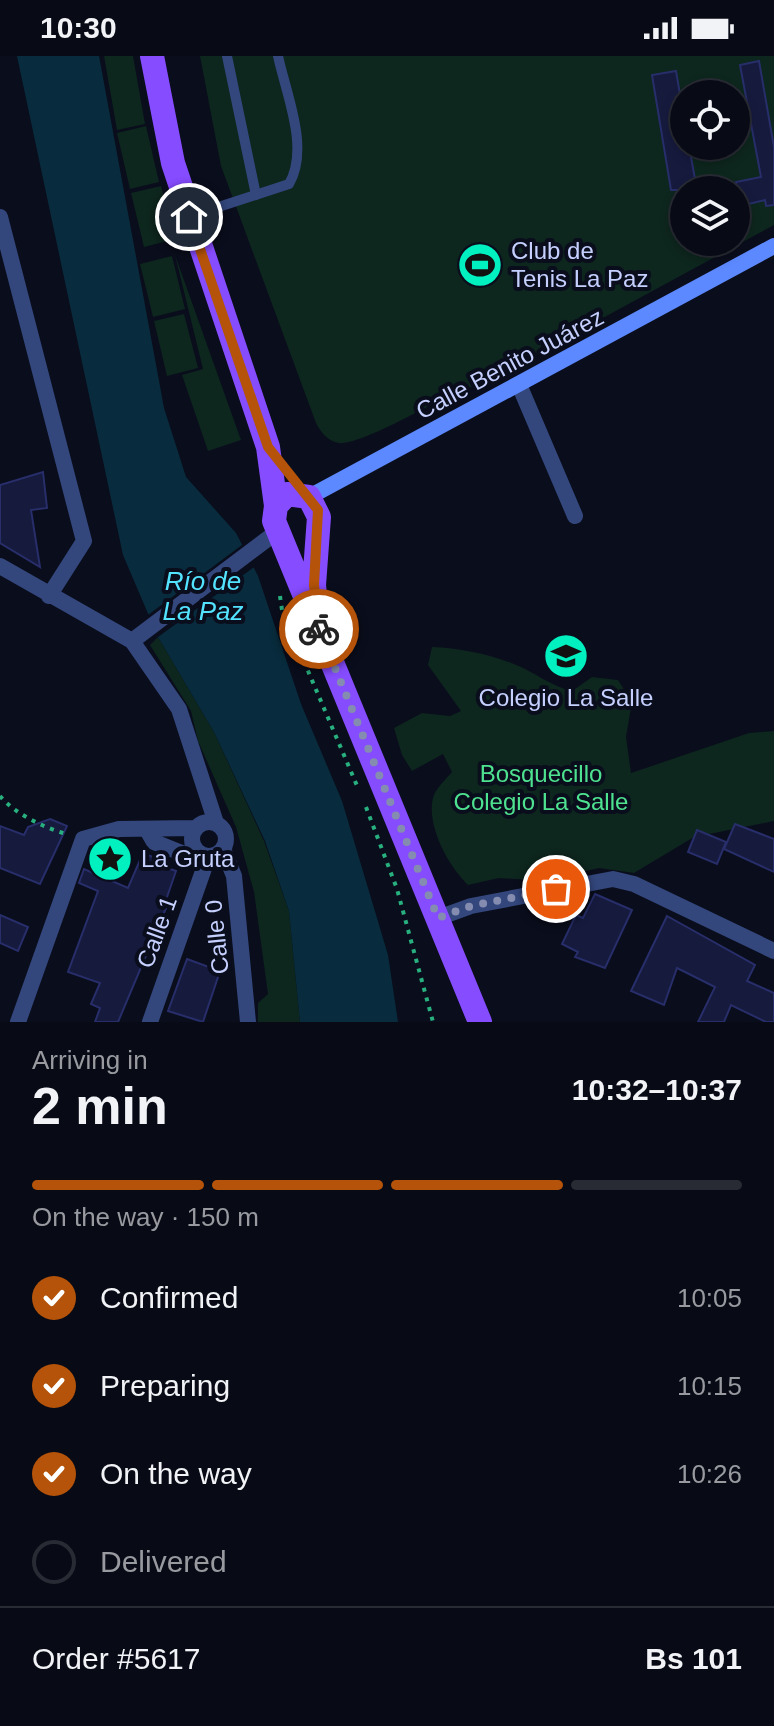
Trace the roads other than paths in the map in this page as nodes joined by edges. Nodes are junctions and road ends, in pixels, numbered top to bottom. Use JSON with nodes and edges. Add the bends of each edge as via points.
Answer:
{"nodes":[{"id":1,"x":152,"y":56,"type":"edge"},
{"id":2,"x":227,"y":56,"type":"edge"},
{"id":3,"x":278,"y":56,"type":"edge"},
{"id":4,"x":256,"y":195,"type":"junction"},
{"id":5,"x":0,"y":217,"type":"edge"},
{"id":6,"x":189,"y":217,"type":"junction"},
{"id":7,"x":774,"y":246,"type":"edge"},
{"id":8,"x":520,"y":387,"type":"junction"},
{"id":9,"x":268,"y":447,"type":"junction"},
{"id":10,"x":306,"y":496,"type":"junction"},
{"id":11,"x":276,"y":506,"type":"junction"},
{"id":12,"x":575,"y":516,"type":"dead end"},
{"id":13,"x":318,"y":523,"type":"junction"},
{"id":14,"x":270,"y":538,"type":"junction"},
{"id":15,"x":0,"y":566,"type":"edge"},
{"id":16,"x":49,"y":596,"type":"junction"},
{"id":17,"x":318,"y":625,"type":"junction"},
{"id":18,"x":132,"y":641,"type":"junction"},
{"id":19,"x":203,"y":825,"type":"junction"},
{"id":20,"x":147,"y":830,"type":"junction"},
{"id":21,"x":223,"y":849,"type":"junction"},
{"id":22,"x":205,"y":856,"type":"junction"},
{"id":23,"x":438,"y":918,"type":"junction"},
{"id":24,"x":774,"y":951,"type":"edge"},
{"id":25,"x":18,"y":1022,"type":"edge"},
{"id":26,"x":150,"y":1022,"type":"edge"},
{"id":27,"x":248,"y":1022,"type":"edge"},
{"id":28,"x":480,"y":1022,"type":"edge"}],
"edges":[{"from":1,"to":6,"type":"main road"},
{"from":2,"to":4,"type":"lane"},
{"from":3,"to":4,"type":"lane","via":[[298,160],[289,184]]},
{"from":4,"to":6,"type":"lane"},
{"from":5,"to":16,"type":"street","via":[[84,541]]},
{"from":6,"to":9,"type":"main road"},
{"from":7,"to":8,"type":"main road","name":"Calle Benito Juárez"},
{"from":8,"to":10,"type":"main road","name":"Calle Benito Juárez"},
{"from":8,"to":12,"type":"street"},
{"from":9,"to":10,"type":"main road"},
{"from":9,"to":11,"type":"main road"},
{"from":10,"to":11,"type":"main road","via":[[287,494]]},
{"from":10,"to":13,"type":"main road","via":[[318,510]]},
{"from":11,"to":14,"type":"main road"},
{"from":13,"to":14,"type":"main road","via":[[299,538]]},
{"from":13,"to":17,"type":"main road"},
{"from":14,"to":17,"type":"main road"},
{"from":14,"to":18,"type":"street"},
{"from":15,"to":16,"type":"street"},
{"from":16,"to":18,"type":"street"},
{"from":17,"to":23,"type":"main road"},
{"from":18,"to":19,"type":"street","via":[[179,709],[208,797]]},
{"from":19,"to":20,"type":"street"},
{"from":19,"to":21,"type":"street","name":"Calle 0","via":[[226,837]]},
{"from":19,"to":22,"type":"street","via":[[191,844]]},
{"from":20,"to":22,"type":"street","via":[[154,842]]},
{"from":20,"to":25,"type":"street","via":[[119,829],[83,839]]},
{"from":21,"to":22,"type":"street"},
{"from":21,"to":27,"type":"street","name":"Calle 0","via":[[234,876]]},
{"from":22,"to":26,"type":"street","name":"Calle 1"},
{"from":23,"to":24,"type":"street","via":[[471,906],[613,879],[634,884]]},
{"from":23,"to":28,"type":"main road"}]}
